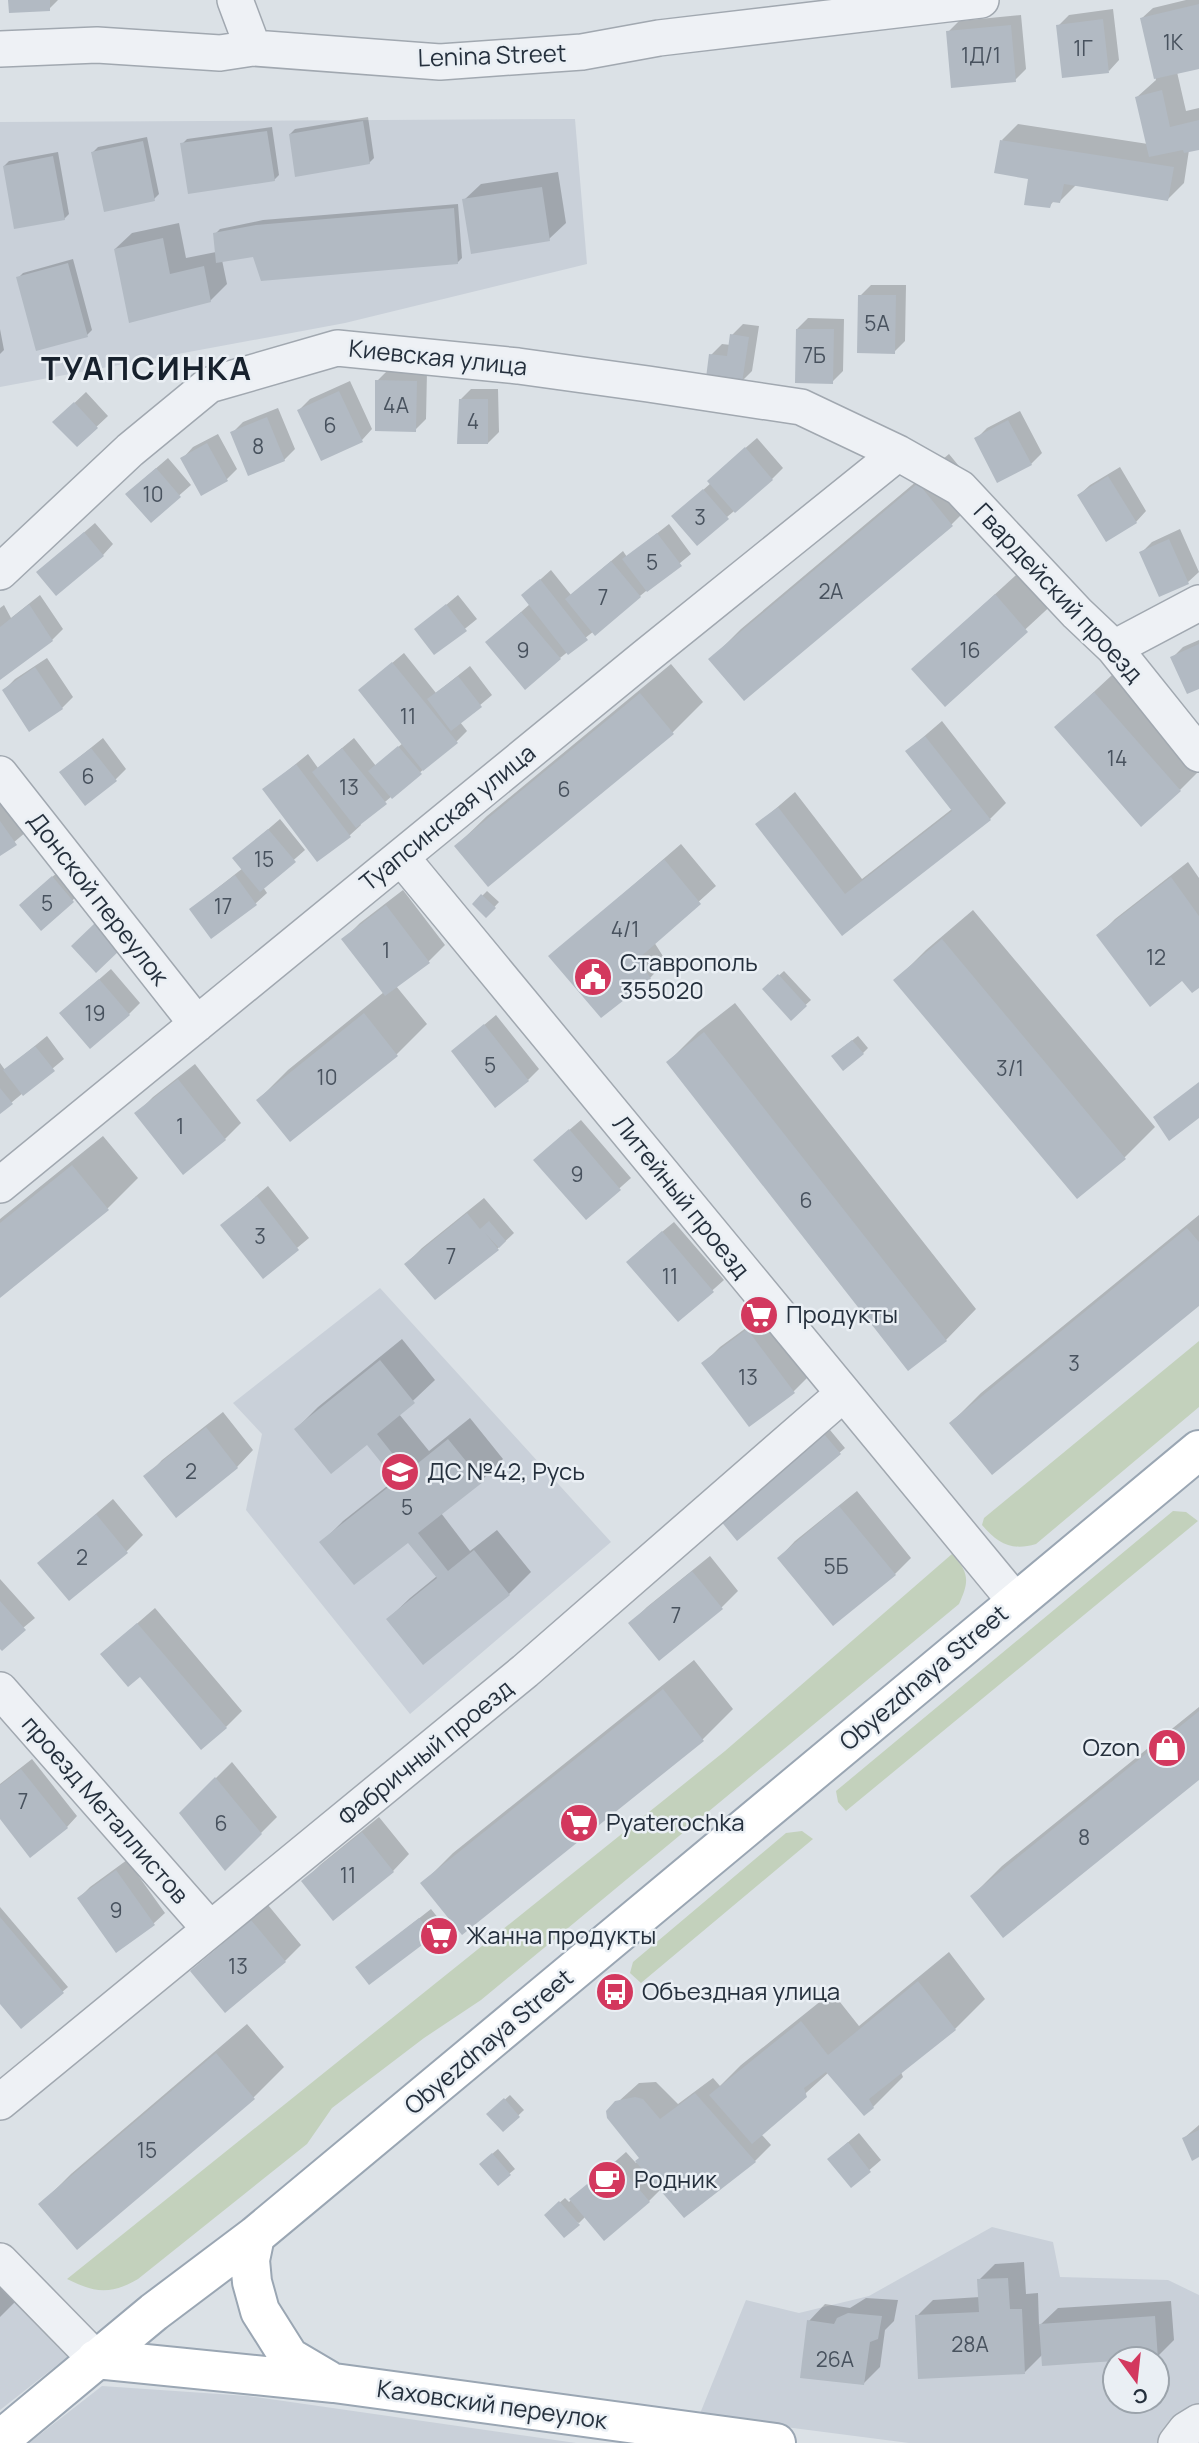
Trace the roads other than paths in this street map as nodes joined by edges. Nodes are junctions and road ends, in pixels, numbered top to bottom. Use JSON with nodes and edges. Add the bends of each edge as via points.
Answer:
{"nodes":[{"id":1,"x":235,"y":0,"type":"edge"},
{"id":2,"x":981,"y":0,"type":"edge"},
{"id":3,"x":253,"y":48,"type":"junction"},
{"id":4,"x":0,"y":49,"type":"edge"},
{"id":5,"x":898,"y":453,"type":"junction"},
{"id":6,"x":0,"y":572,"type":"edge"},
{"id":7,"x":1199,"y":603,"type":"edge"},
{"id":8,"x":1114,"y":648,"type":"junction"},
{"id":9,"x":1199,"y":754,"type":"edge"},
{"id":10,"x":0,"y":774,"type":"edge"},
{"id":11,"x":401,"y":857,"type":"junction"},
{"id":12,"x":197,"y":1024,"type":"junction"},
{"id":13,"x":0,"y":1185,"type":"edge"},
{"id":14,"x":842,"y":1394,"type":"junction"},
{"id":15,"x":1199,"y":1450,"type":"edge"},
{"id":16,"x":1016,"y":1602,"type":"junction"},
{"id":17,"x":0,"y":1690,"type":"edge"},
{"id":18,"x":210,"y":1929,"type":"junction"},
{"id":19,"x":0,"y":2102,"type":"edge"},
{"id":20,"x":255,"y":2236,"type":"junction"},
{"id":21,"x":0,"y":2261,"type":"edge"},
{"id":22,"x":96,"y":2359,"type":"junction"},
{"id":23,"x":334,"y":2383,"type":"junction"},
{"id":24,"x":1199,"y":2422,"type":"edge"},
{"id":25,"x":0,"y":2440,"type":"edge"},
{"id":26,"x":776,"y":2443,"type":"edge"},
{"id":27,"x":1176,"y":2443,"type":"edge"}],
"edges":[{"from":1,"to":3,"type":"street"},
{"from":2,"to":3,"type":"street","name":"Lenina Street","via":[[659,38],[582,52],[440,62]]},
{"from":3,"to":4,"type":"street","name":"Lenina Street","via":[[220,53],[97,45]]},
{"from":5,"to":6,"type":"street","name":"Киевская улица","via":[[801,407],[517,366],[337,348],[209,385],[130,450]]},
{"from":5,"to":8,"type":"street","name":"Гвардейский проезд","via":[[960,488]]},
{"from":5,"to":11,"type":"street","name":"Туапсинская улица"},
{"from":7,"to":8,"type":"street"},
{"from":8,"to":9,"type":"street","name":"Гвардейский проезд"},
{"from":10,"to":12,"type":"street","name":"Донской переулок"},
{"from":11,"to":12,"type":"street","name":"Туапсинская улица"},
{"from":11,"to":14,"type":"street","name":"Литейный проезд"},
{"from":12,"to":13,"type":"street","name":"Туапсинская улица"},
{"from":14,"to":16,"type":"street","name":"Литейный проезд"},
{"from":14,"to":18,"type":"street","name":"Фабричный проезд","via":[[525,1671]]},
{"from":15,"to":16,"type":"main road","name":"Obyezdnaya Street"},
{"from":16,"to":20,"type":"main road","name":"Obyezdnaya Street"},
{"from":17,"to":18,"type":"street","name":"проезд Металлистов"},
{"from":18,"to":19,"type":"street","name":"Фабричный проезд"},
{"from":20,"to":22,"type":"main road","name":"Obyezdnaya Street"},
{"from":20,"to":23,"type":"main road","via":[[251,2282],[260,2311],[289,2357]]},
{"from":21,"to":22,"type":"street"},
{"from":22,"to":23,"type":"main road","name":"Каховский переулок"},
{"from":22,"to":25,"type":"main road","name":"Obyezdnaya Street"},
{"from":23,"to":26,"type":"main road","name":"Каховский переулок"},
{"from":24,"to":27,"type":"street"}]}
